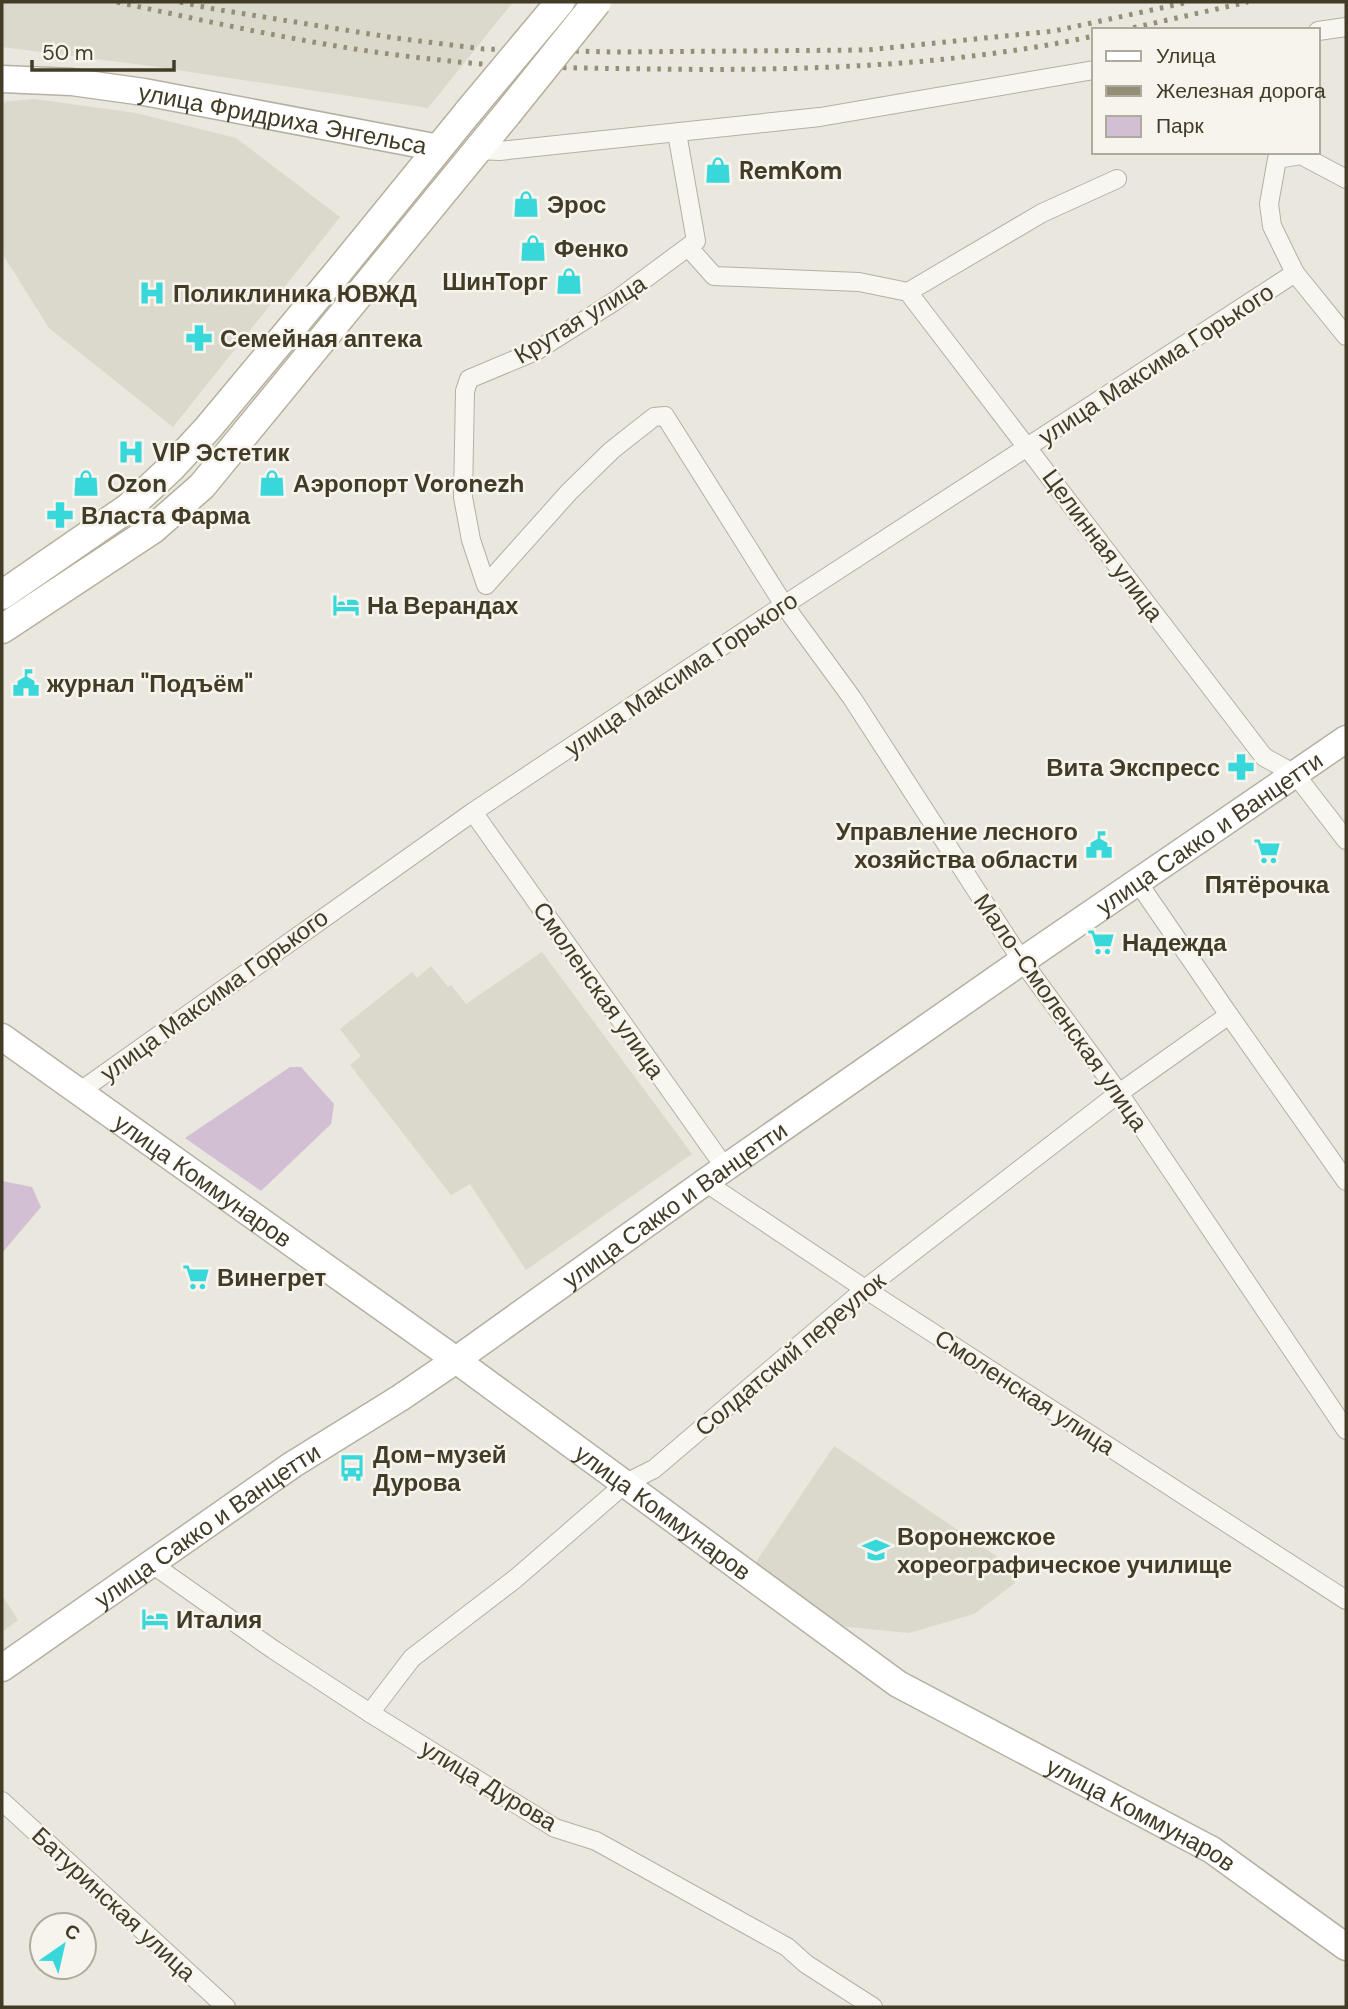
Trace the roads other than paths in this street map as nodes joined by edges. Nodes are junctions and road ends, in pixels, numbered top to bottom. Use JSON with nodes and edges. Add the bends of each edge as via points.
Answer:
{"nodes":[{"id":1,"x":559,"y":2,"type":"edge"},
{"id":2,"x":597,"y":2,"type":"edge"},
{"id":3,"x":1346,"y":27,"type":"edge"},
{"id":4,"x":1320,"y":31,"type":"edge"},
{"id":5,"x":1092,"y":70,"type":"edge"},
{"id":6,"x":2,"y":79,"type":"edge"},
{"id":7,"x":677,"y":133,"type":"junction"},
{"id":8,"x":439,"y":148,"type":"junction"},
{"id":9,"x":477,"y":150,"type":"junction"},
{"id":10,"x":1117,"y":179,"type":"dead end"},
{"id":11,"x":1346,"y":179,"type":"edge"},
{"id":12,"x":689,"y":248,"type":"junction"},
{"id":13,"x":1295,"y":273,"type":"junction"},
{"id":14,"x":908,"y":292,"type":"junction"},
{"id":15,"x":1346,"y":336,"type":"edge"},
{"id":16,"x":665,"y":416,"type":"joint"},
{"id":17,"x":1028,"y":447,"type":"junction"},
{"id":18,"x":2,"y":595,"type":"edge"},
{"id":19,"x":784,"y":605,"type":"junction"},
{"id":20,"x":2,"y":629,"type":"edge"},
{"id":21,"x":1346,"y":739,"type":"edge"},
{"id":22,"x":1295,"y":774,"type":"junction"},
{"id":23,"x":473,"y":811,"type":"junction"},
{"id":24,"x":1346,"y":840,"type":"edge"},
{"id":25,"x":1138,"y":881,"type":"junction"},
{"id":26,"x":1022,"y":961,"type":"junction"},
{"id":27,"x":1229,"y":1015,"type":"junction"},
{"id":28,"x":2,"y":1037,"type":"edge"},
{"id":29,"x":79,"y":1092,"type":"junction"},
{"id":30,"x":1119,"y":1093,"type":"junction"},
{"id":31,"x":715,"y":1176,"type":"junction"},
{"id":32,"x":1346,"y":1181,"type":"edge"},
{"id":33,"x":865,"y":1289,"type":"junction"},
{"id":34,"x":456,"y":1360,"type":"junction"},
{"id":35,"x":1346,"y":1430,"type":"edge"},
{"id":36,"x":626,"y":1483,"type":"junction"},
{"id":37,"x":152,"y":1564,"type":"junction"},
{"id":38,"x":1346,"y":1600,"type":"edge"},
{"id":39,"x":2,"y":1668,"type":"edge"},
{"id":40,"x":370,"y":1713,"type":"junction"},
{"id":41,"x":2,"y":1801,"type":"edge"},
{"id":42,"x":1346,"y":1947,"type":"edge"},
{"id":43,"x":226,"y":2007,"type":"edge"},
{"id":44,"x":873,"y":2007,"type":"edge"}],
"edges":[{"from":1,"to":8,"type":"main road","bridge":true},
{"from":2,"to":9,"type":"main road","bridge":true},
{"from":3,"to":4,"type":"street"},
{"from":5,"to":7,"type":"street","via":[[855,111]]},
{"from":6,"to":8,"type":"street","name":"улица Фридриха Энгельса","via":[[145,92]]},
{"from":7,"to":9,"type":"street"},
{"from":7,"to":12,"type":"street","via":[[696,242]]},
{"from":8,"to":18,"type":"main road","via":[[171,468],[128,509]]},
{"from":9,"to":20,"type":"main road","via":[[202,486],[153,528]]},
{"from":10,"to":14,"type":"street","via":[[1042,213]]},
{"from":11,"to":13,"type":"street","name":"улица Максима Горького","via":[[1301,155],[1277,159],[1269,204],[1272,226]]},
{"from":12,"to":14,"type":"street","via":[[714,276],[859,282]]},
{"from":12,"to":16,"type":"street","name":"Крутая улица","via":[[536,351],[470,379],[465,391],[463,497],[486,586],[612,450],[654,417]]},
{"from":13,"to":15,"type":"street","name":"улица Максима Горького"},
{"from":13,"to":17,"type":"street","name":"улица Максима Горького"},
{"from":14,"to":17,"type":"street","name":"Целинная улица"},
{"from":16,"to":19,"type":"street","name":"Мало-Смоленская улица"},
{"from":17,"to":19,"type":"street","name":"улица Максима Горького"},
{"from":17,"to":22,"type":"street","name":"Целинная улица","via":[[1264,757]]},
{"from":19,"to":23,"type":"street","name":"улица Максима Горького"},
{"from":19,"to":26,"type":"street","name":"Мало-Смоленская улица","via":[[852,698]]},
{"from":21,"to":22,"type":"street","name":"улица Сакко и Ванцетти"},
{"from":22,"to":24,"type":"street"},
{"from":22,"to":25,"type":"street","name":"улица Сакко и Ванцетти"},
{"from":23,"to":29,"type":"street","name":"улица Максима Горького"},
{"from":23,"to":31,"type":"street","name":"Смоленская улица"},
{"from":25,"to":26,"type":"street","name":"улица Сакко и Ванцетти"},
{"from":25,"to":27,"type":"street"},
{"from":26,"to":30,"type":"street","name":"Мало-Смоленская улица"},
{"from":26,"to":31,"type":"street","name":"улица Сакко и Ванцетти"},
{"from":27,"to":30,"type":"street","name":"Солдатский переулок"},
{"from":27,"to":32,"type":"street"},
{"from":28,"to":29,"type":"street","name":"улица Коммунаров"},
{"from":29,"to":34,"type":"street","name":"улица Коммунаров"},
{"from":30,"to":33,"type":"street","name":"Солдатский переулок"},
{"from":30,"to":35,"type":"street","name":"Мало-Смоленская улица"},
{"from":31,"to":33,"type":"street","name":"Смоленская улица"},
{"from":31,"to":34,"type":"street","name":"улица Сакко и Ванцетти"},
{"from":33,"to":36,"type":"street","name":"Солдатский переулок","via":[[654,1469]]},
{"from":33,"to":38,"type":"street","name":"Смоленская улица"},
{"from":34,"to":36,"type":"street","name":"улица Коммунаров"},
{"from":34,"to":37,"type":"street","name":"улица Сакко и Ванцетти","via":[[292,1465]]},
{"from":36,"to":40,"type":"street","name":"Солдатский переулок","via":[[515,1579],[412,1658]]},
{"from":36,"to":42,"type":"street","name":"улица Коммунаров","via":[[898,1684],[1212,1850]]},
{"from":37,"to":39,"type":"street","name":"улица Сакко и Ванцетти"},
{"from":37,"to":40,"type":"street","name":"улица Дурова"},
{"from":40,"to":44,"type":"street","name":"улица Дурова","via":[[555,1828],[596,1841],[787,1947],[806,1965]]},
{"from":41,"to":43,"type":"street","name":"Батуринская улица"}]}
